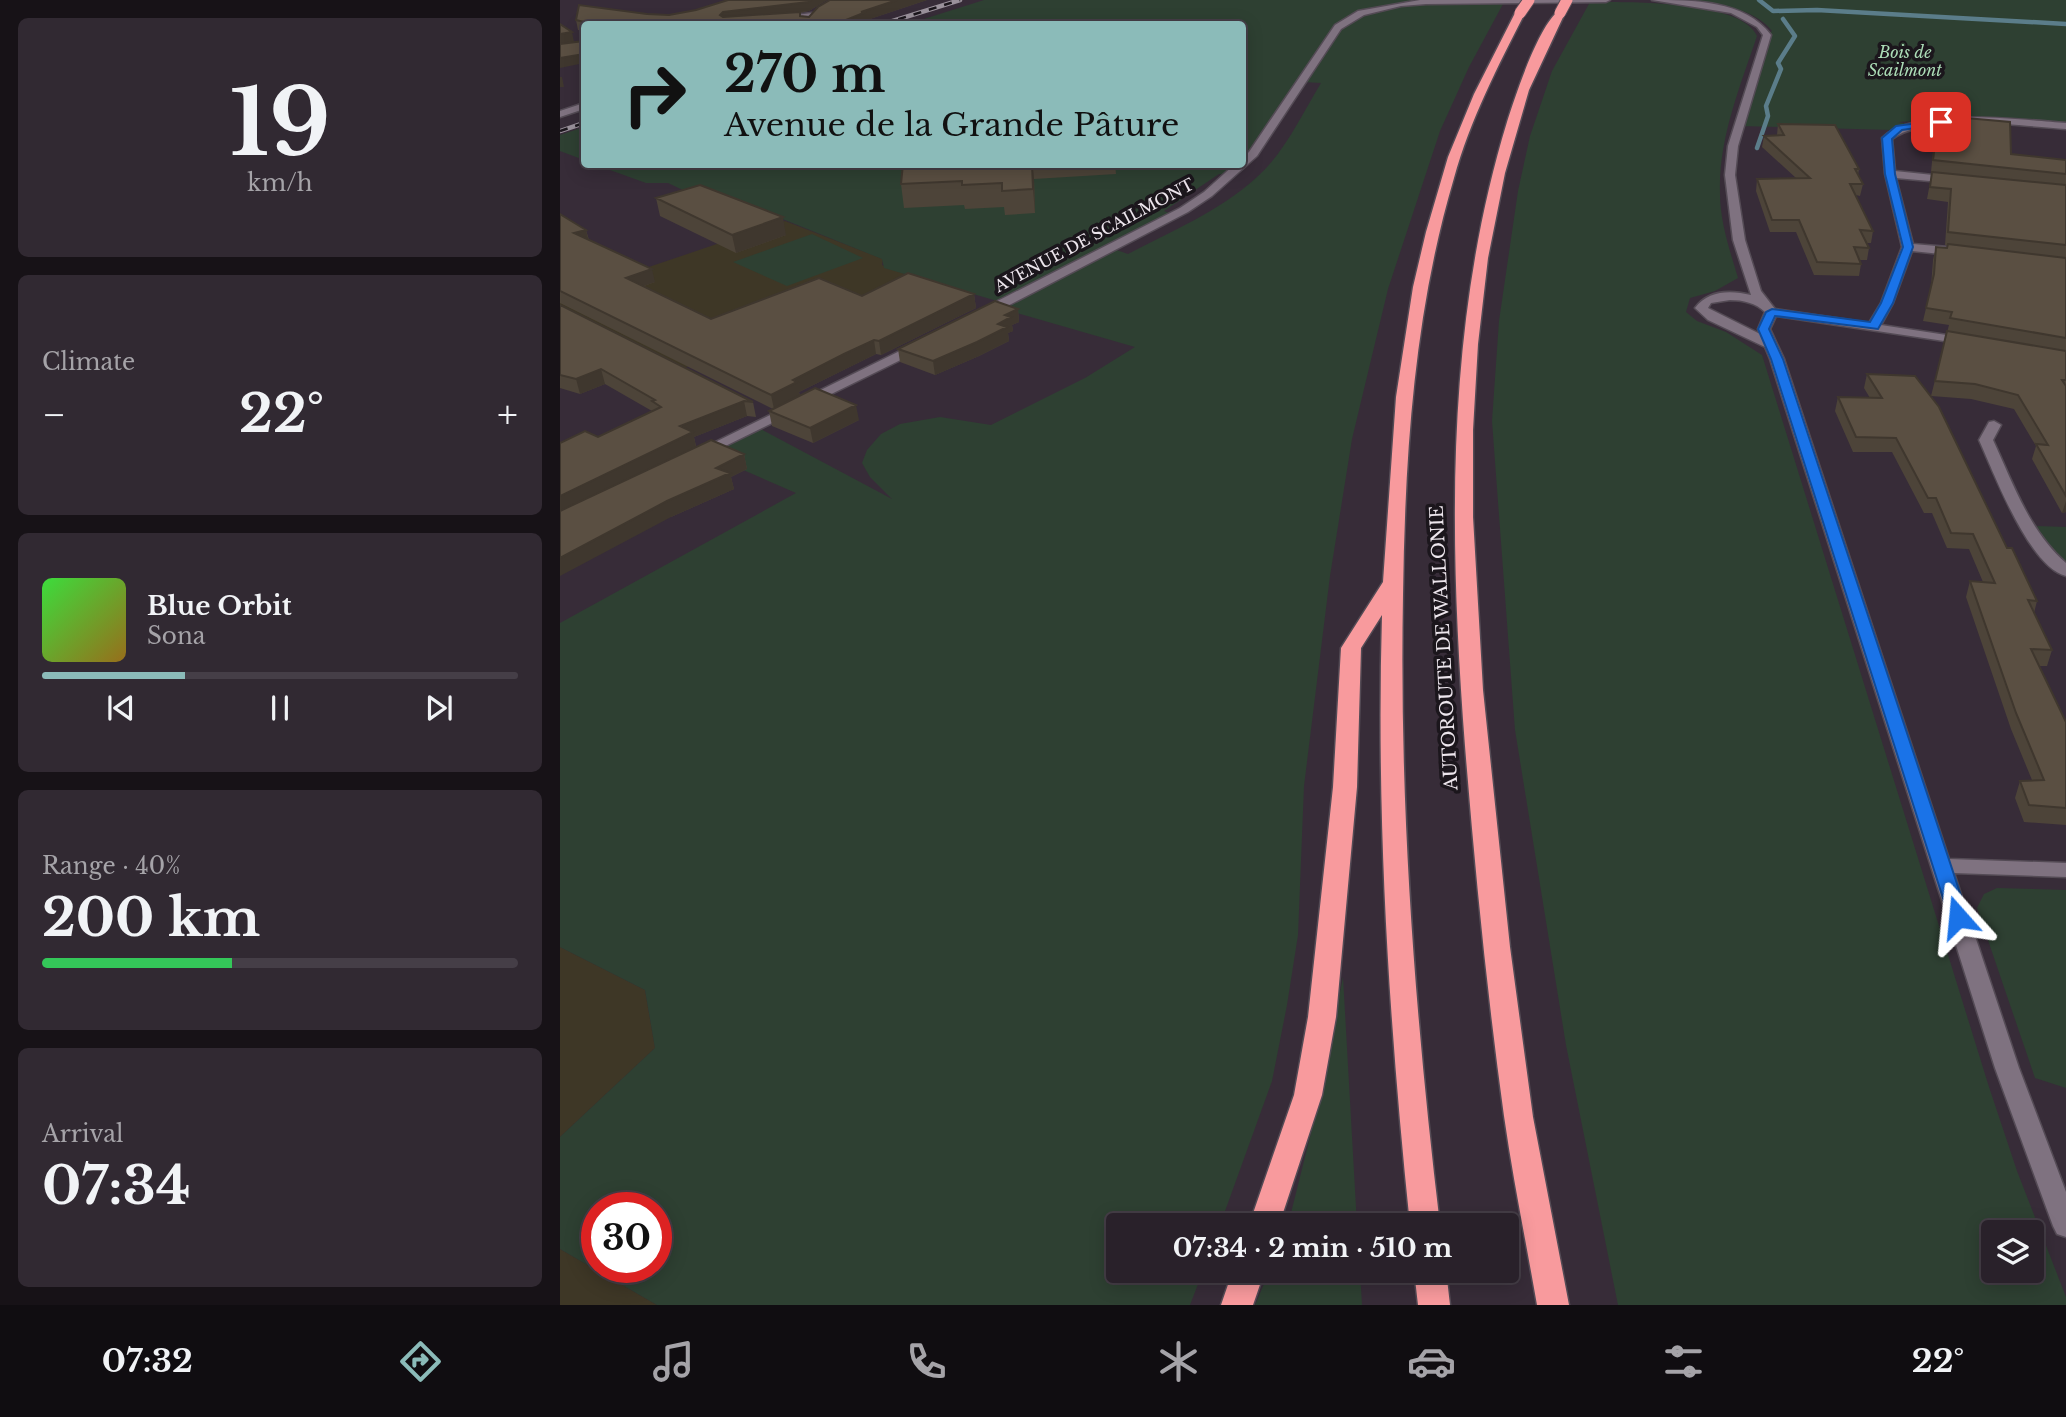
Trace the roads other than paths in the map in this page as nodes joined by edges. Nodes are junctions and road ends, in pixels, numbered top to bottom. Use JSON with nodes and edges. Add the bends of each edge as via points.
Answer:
{"nodes":[{"id":1,"x":1529,"y":0,"type":"edge"},
{"id":2,"x":1606,"y":0,"type":"edge"},
{"id":3,"x":1656,"y":0,"type":"edge"},
{"id":4,"x":1675,"y":1,"type":"edge"},
{"id":5,"x":1564,"y":6,"type":"edge"},
{"id":6,"x":821,"y":8,"type":"edge"},
{"id":7,"x":809,"y":20,"type":"edge"},
{"id":8,"x":789,"y":21,"type":"edge"},
{"id":9,"x":581,"y":107,"type":"edge"},
{"id":10,"x":560,"y":114,"type":"edge"},
{"id":11,"x":2066,"y":126,"type":"edge"},
{"id":12,"x":1246,"y":161,"type":"edge"},
{"id":13,"x":1239,"y":168,"type":"edge"},
{"id":14,"x":1890,"y":174,"type":"junction"},
{"id":15,"x":1961,"y":181,"type":"edge"},
{"id":16,"x":1908,"y":247,"type":"junction"},
{"id":17,"x":1978,"y":254,"type":"edge"},
{"id":18,"x":1751,"y":280,"type":"junction"},
{"id":19,"x":1726,"y":296,"type":"junction"},
{"id":20,"x":1770,"y":313,"type":"junction"},
{"id":21,"x":968,"y":321,"type":"edge"},
{"id":22,"x":1729,"y":324,"type":"junction"},
{"id":23,"x":1874,"y":326,"type":"junction"},
{"id":24,"x":933,"y":338,"type":"edge"},
{"id":25,"x":1769,"y":344,"type":"junction"},
{"id":26,"x":1985,"y":346,"type":"edge"},
{"id":27,"x":1994,"y":425,"type":"dead end"},
{"id":28,"x":687,"y":460,"type":"edge"},
{"id":29,"x":2066,"y":571,"type":"edge"},
{"id":30,"x":1393,"y":581,"type":"junction"},
{"id":31,"x":1942,"y":866,"type":"junction"},
{"id":32,"x":2066,"y":870,"type":"edge"},
{"id":33,"x":1268,"y":1213,"type":"edge"},
{"id":34,"x":1424,"y":1213,"type":"edge"},
{"id":35,"x":2066,"y":1226,"type":"edge"},
{"id":36,"x":1245,"y":1283,"type":"edge"},
{"id":37,"x":1431,"y":1283,"type":"edge"},
{"id":38,"x":1237,"y":1305,"type":"edge"},
{"id":39,"x":1434,"y":1305,"type":"edge"},
{"id":40,"x":1553,"y":1305,"type":"edge"}],
"edges":[{"from":1,"to":30,"type":"highway","bridge":true,"via":[[1484,85],[1448,175],[1418,296],[1397,468]]},
{"from":2,"to":12,"type":"street","name":"AVENUE DE SCAILMONT","via":[[1426,2],[1361,13],[1338,27]]},
{"from":3,"to":4,"type":"street"},
{"from":4,"to":18,"type":"street","via":[[1743,15],[1767,35],[1733,146],[1730,175],[1739,240]]},
{"from":5,"to":40,"type":"highway","name":"AUTOROUTE DE WALLONIE","via":[[1524,88],[1496,179],[1474,300],[1463,470],[1474,723],[1491,903],[1519,1118]]},
{"from":6,"to":7,"type":"street"},
{"from":7,"to":8,"type":"street"},
{"from":9,"to":10,"type":"street"},
{"from":11,"to":14,"type":"street","via":[[1962,121],[1900,128],[1887,138]]},
{"from":13,"to":21,"type":"street","name":"AVENUE DE SCAILMONT","via":[[1184,210]]},
{"from":14,"to":15,"type":"street"},
{"from":14,"to":16,"type":"street"},
{"from":16,"to":17,"type":"street"},
{"from":16,"to":23,"type":"street"},
{"from":18,"to":19,"type":"street"},
{"from":18,"to":20,"type":"street"},
{"from":19,"to":20,"type":"street","via":[[1757,300]]},
{"from":19,"to":22,"type":"street","via":[[1707,300],[1701,308],[1710,318]]},
{"from":20,"to":22,"type":"street","via":[[1752,325]]},
{"from":20,"to":23,"type":"street"},
{"from":20,"to":25,"type":"street","via":[[1763,329]]},
{"from":22,"to":25,"type":"street"},
{"from":23,"to":26,"type":"street"},
{"from":24,"to":28,"type":"street","via":[[767,415]]},
{"from":25,"to":31,"type":"street"},
{"from":27,"to":29,"type":"street","via":[[1986,440],[2025,521],[2046,554]]},
{"from":30,"to":33,"type":"highway","via":[[1351,648],[1345,787],[1322,1017],[1308,1095]]},
{"from":30,"to":34,"type":"highway","via":[[1390,726],[1396,904]]},
{"from":31,"to":32,"type":"street"},
{"from":31,"to":35,"type":"street","via":[[2007,1068]]},
{"from":36,"to":38,"type":"highway"},
{"from":37,"to":39,"type":"highway"}]}
